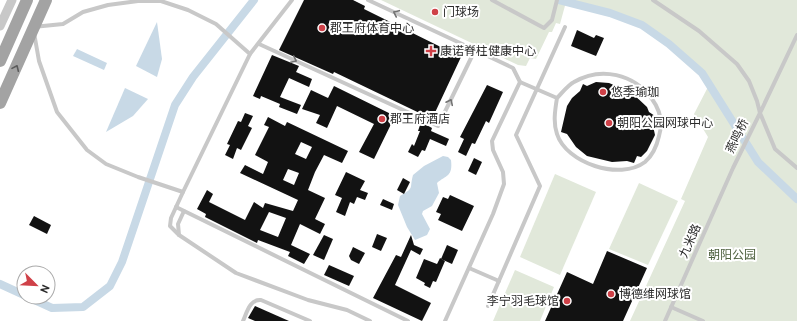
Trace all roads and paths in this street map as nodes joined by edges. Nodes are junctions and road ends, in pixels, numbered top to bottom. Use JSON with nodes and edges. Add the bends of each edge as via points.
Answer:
{"nodes":[{"id":1,"x":12,"y":0,"type":"edge"},
{"id":2,"x":27,"y":0,"type":"edge"},
{"id":3,"x":46,"y":0,"type":"edge"},
{"id":4,"x":292,"y":0,"type":"edge"},
{"id":5,"x":368,"y":0,"type":"edge"},
{"id":6,"x":492,"y":0,"type":"edge"},
{"id":7,"x":557,"y":0,"type":"edge"},
{"id":8,"x":653,"y":0,"type":"edge"},
{"id":9,"x":0,"y":26,"type":"edge"},
{"id":10,"x":565,"y":27,"type":"dead end"},
{"id":11,"x":33,"y":28,"type":"junction"},
{"id":12,"x":797,"y":35,"type":"edge"},
{"id":13,"x":259,"y":44,"type":"junction"},
{"id":14,"x":475,"y":50,"type":"junction"},
{"id":15,"x":250,"y":54,"type":"junction"},
{"id":16,"x":0,"y":61,"type":"edge"},
{"id":17,"x":520,"y":82,"type":"junction"},
{"id":18,"x":537,"y":90,"type":"junction"},
{"id":19,"x":556,"y":98,"type":"junction"},
{"id":20,"x":0,"y":103,"type":"edge"},
{"id":21,"x":760,"y":113,"type":"junction"},
{"id":22,"x":733,"y":168,"type":"joint"},
{"id":23,"x":797,"y":168,"type":"edge"},
{"id":24,"x":182,"y":192,"type":"junction"},
{"id":25,"x":176,"y":207,"type":"junction"},
{"id":26,"x":184,"y":211,"type":"junction"},
{"id":27,"x":180,"y":235,"type":"junction"},
{"id":28,"x":469,"y":268,"type":"junction"},
{"id":29,"x":498,"y":281,"type":"junction"},
{"id":30,"x":488,"y":306,"type":"dead end"},
{"id":31,"x":671,"y":307,"type":"junction"},
{"id":32,"x":243,"y":321,"type":"edge"},
{"id":33,"x":310,"y":321,"type":"edge"},
{"id":34,"x":370,"y":321,"type":"edge"},
{"id":35,"x":408,"y":321,"type":"edge"},
{"id":36,"x":445,"y":321,"type":"edge"},
{"id":37,"x":665,"y":321,"type":"edge"},
{"id":38,"x":703,"y":321,"type":"edge"}],
"edges":[{"from":1,"to":9,"type":"street"},
{"from":2,"to":16,"type":"main road"},
{"from":3,"to":11,"type":"main road"},
{"from":4,"to":13,"type":"lane"},
{"from":14,"to":5,"type":"lane","one_way":true},
{"from":6,"to":7,"type":"lane","via":[[544,28],[552,20]]},
{"from":8,"to":21,"type":"lane","via":[[699,31],[737,64],[749,81]]},
{"from":10,"to":18,"type":"lane"},
{"from":11,"to":15,"type":"lane","via":[[63,24],[83,12],[108,5],[161,1],[188,10],[216,24]]},
{"from":20,"to":11,"type":"main road","one_way":true},
{"from":11,"to":24,"type":"lane","via":[[40,61],[57,112],[87,150],[106,164]]},
{"from":12,"to":21,"type":"lane","name":"燕鸣桥"},
{"from":13,"to":14,"type":"lane","one_way":true,"via":[[438,126]]},
{"from":13,"to":15,"type":"lane"},
{"from":14,"to":17,"type":"lane","via":[[514,68]]},
{"from":15,"to":24,"type":"lane"},
{"from":17,"to":18,"type":"lane"},
{"from":17,"to":28,"type":"lane","via":[[492,141],[493,150],[503,172],[504,184],[494,214]]},
{"from":18,"to":19,"type":"lane"},
{"from":18,"to":29,"type":"lane","via":[[516,135],[540,186]]},
{"from":19,"to":19,"type":"lane","via":[[574,82],[589,76],[611,74],[628,78],[643,87],[660,114],[661,129],[656,147],[644,162],[629,168],[607,169],[587,164],[569,153],[557,135],[554,114]]},
{"from":21,"to":22,"type":"lane","name":"燕鸣桥"},
{"from":21,"to":23,"type":"lane","via":[[775,149]]},
{"from":22,"to":31,"type":"lane","name":"九米路"},
{"from":24,"to":25,"type":"lane"},
{"from":25,"to":26,"type":"lane"},
{"from":25,"to":27,"type":"lane","via":[[170,218],[170,226]]},
{"from":26,"to":27,"type":"lane","via":[[178,224]]},
{"from":26,"to":35,"type":"lane"},
{"from":27,"to":34,"type":"lane","via":[[236,272],[308,300],[347,310]]},
{"from":28,"to":29,"type":"lane"},
{"from":28,"to":36,"type":"lane"},
{"from":29,"to":30,"type":"lane"},
{"from":31,"to":37,"type":"lane","name":"九米路"},
{"from":31,"to":38,"type":"lane"},
{"from":32,"to":33,"type":"lane","via":[[252,302],[261,300]]}]}
